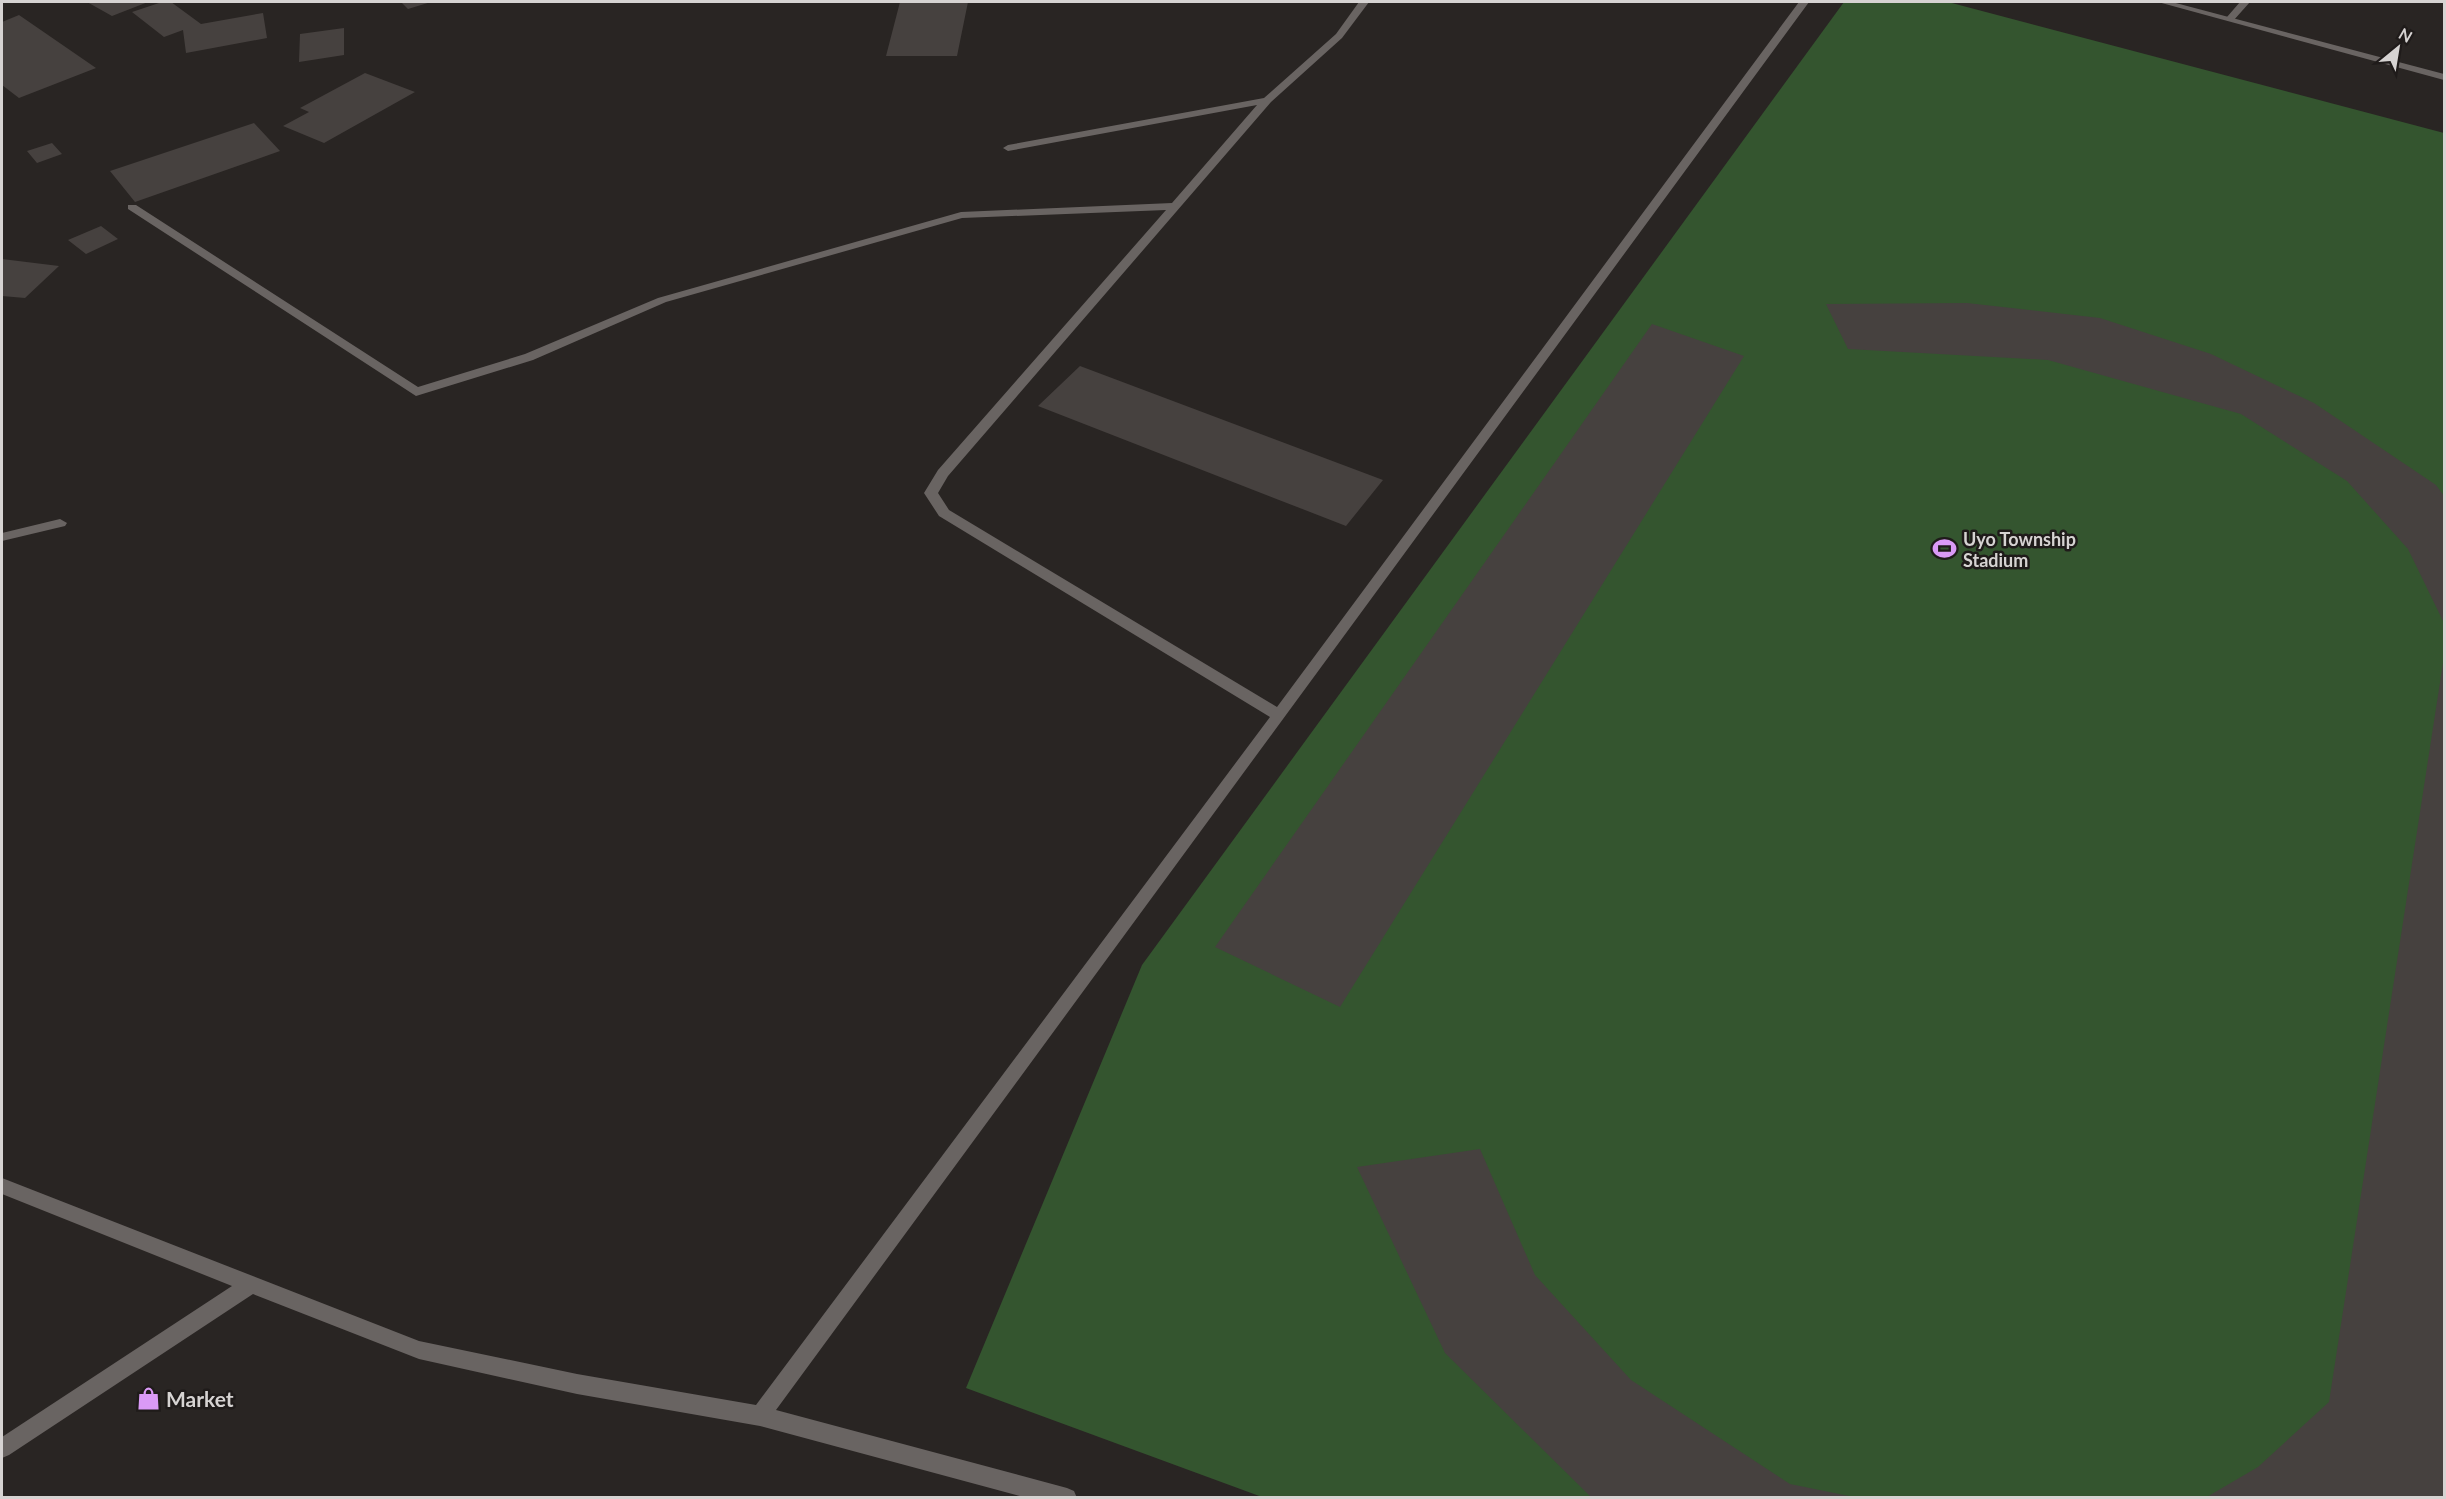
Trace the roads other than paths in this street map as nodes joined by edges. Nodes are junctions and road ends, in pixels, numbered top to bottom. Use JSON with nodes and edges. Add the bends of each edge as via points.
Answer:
{"nodes":[{"id":1,"x":1364,"y":2,"type":"edge"},
{"id":2,"x":1804,"y":2,"type":"edge"},
{"id":3,"x":2163,"y":2,"type":"edge"},
{"id":4,"x":2245,"y":2,"type":"edge"},
{"id":5,"x":2230,"y":18,"type":"junction"},
{"id":6,"x":2445,"y":77,"type":"edge"},
{"id":7,"x":1267,"y":100,"type":"junction"},
{"id":8,"x":1008,"y":148,"type":"dead end"},
{"id":9,"x":1175,"y":206,"type":"junction"},
{"id":10,"x":132,"y":207,"type":"dead end"},
{"id":11,"x":60,"y":523,"type":"dead end"},
{"id":12,"x":2,"y":537,"type":"edge"},
{"id":13,"x":1278,"y":715,"type":"junction"},
{"id":14,"x":2,"y":1186,"type":"edge"},
{"id":15,"x":251,"y":1284,"type":"junction"},
{"id":16,"x":760,"y":1416,"type":"junction"},
{"id":17,"x":2,"y":1448,"type":"edge"},
{"id":18,"x":1067,"y":1497,"type":"edge"}],
"edges":[{"from":1,"to":7,"type":"street","via":[[1339,36]]},
{"from":2,"to":13,"type":"street"},
{"from":3,"to":5,"type":"street"},
{"from":4,"to":5,"type":"street"},
{"from":5,"to":6,"type":"street"},
{"from":7,"to":8,"type":"street"},
{"from":7,"to":9,"type":"street"},
{"from":9,"to":10,"type":"street","via":[[961,215],[662,300],[529,357],[416,392]]},
{"from":9,"to":13,"type":"street","via":[[943,473],[931,493],[944,513]]},
{"from":11,"to":12,"type":"street"},
{"from":13,"to":16,"type":"street","via":[[1015,1077]]},
{"from":14,"to":15,"type":"street"},
{"from":15,"to":16,"type":"street","via":[[419,1350],[577,1384]]},
{"from":15,"to":17,"type":"street"},
{"from":16,"to":18,"type":"street"}]}
